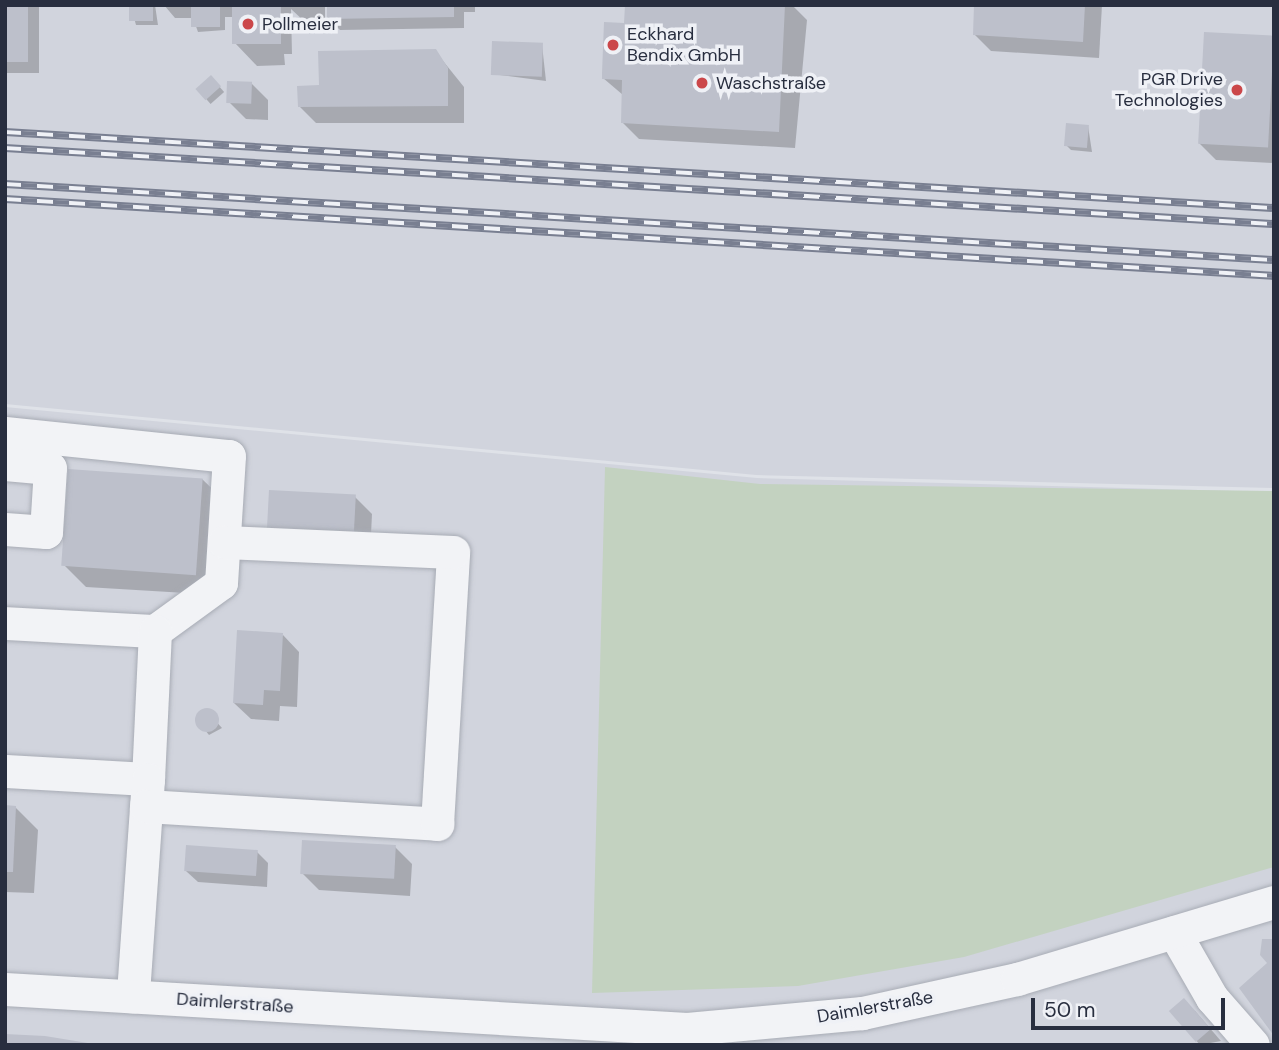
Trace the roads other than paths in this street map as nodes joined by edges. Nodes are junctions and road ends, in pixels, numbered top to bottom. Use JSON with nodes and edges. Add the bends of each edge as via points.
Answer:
{"nodes":[{"id":1,"x":5,"y":432,"type":"edge"},
{"id":2,"x":5,"y":464,"type":"edge"},
{"id":3,"x":5,"y":529,"type":"edge"},
{"id":4,"x":224,"y":542,"type":"junction"},
{"id":5,"x":5,"y":623,"type":"edge"},
{"id":6,"x":155,"y":631,"type":"junction"},
{"id":7,"x":5,"y":771,"type":"edge"},
{"id":8,"x":147,"y":792,"type":"junction"},
{"id":9,"x":1274,"y":902,"type":"edge"},
{"id":10,"x":1174,"y":932,"type":"junction"},
{"id":11,"x":5,"y":989,"type":"edge"},
{"id":12,"x":133,"y":996,"type":"junction"},
{"id":13,"x":459,"y":1031,"type":"edge"},
{"id":14,"x":1253,"y":1045,"type":"edge"}],
"edges":[{"from":1,"to":4,"type":"street","via":[[229,456]]},
{"from":2,"to":3,"type":"street","via":[[50,468],[47,532]]},
{"from":4,"to":6,"type":"street","via":[[221,583]]},
{"from":4,"to":8,"type":"street","via":[[453,552],[437,824]]},
{"from":5,"to":6,"type":"street"},
{"from":6,"to":8,"type":"street"},
{"from":7,"to":8,"type":"street"},
{"from":8,"to":12,"type":"street"},
{"from":9,"to":10,"type":"street","name":"Daimlerstraße"},
{"from":10,"to":13,"type":"street","name":"Daimlerstraße","via":[[1017,979],[839,1016],[687,1029]]},
{"from":10,"to":14,"type":"street","via":[[1212,998]]},
{"from":11,"to":12,"type":"street","name":"Daimlerstraße"},
{"from":12,"to":13,"type":"street","name":"Daimlerstraße"}]}
